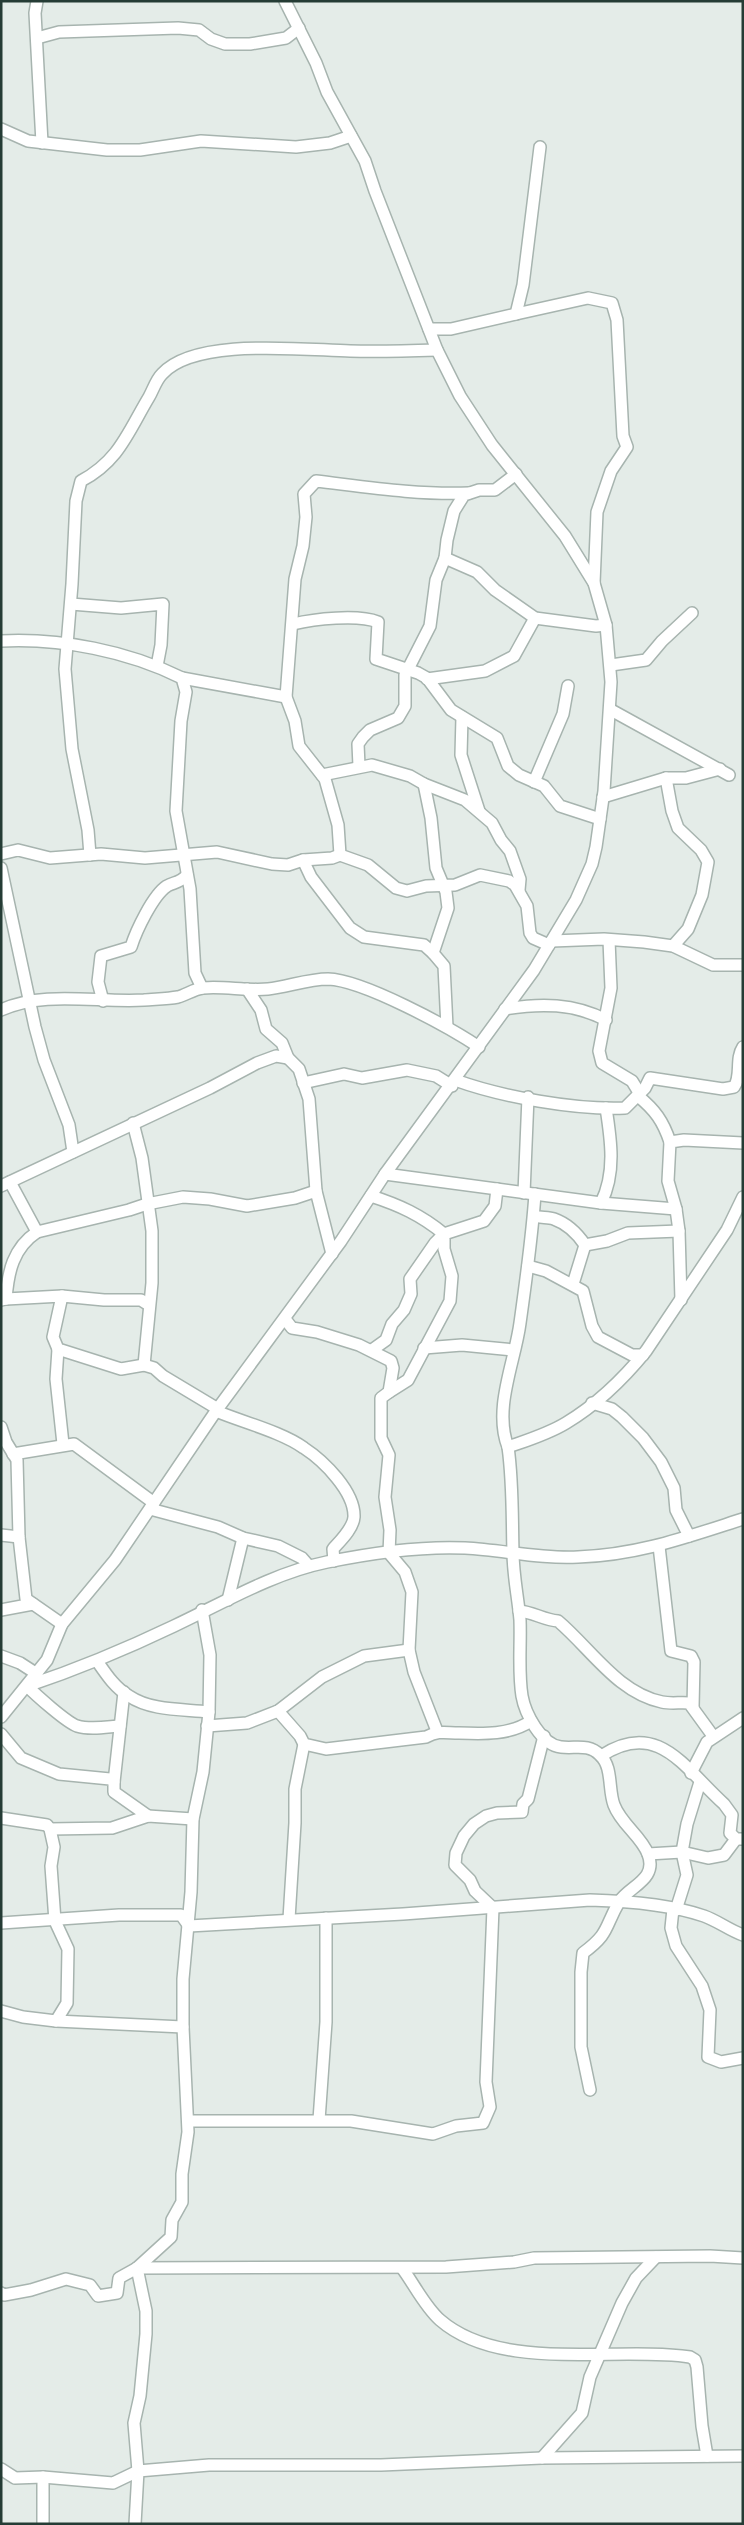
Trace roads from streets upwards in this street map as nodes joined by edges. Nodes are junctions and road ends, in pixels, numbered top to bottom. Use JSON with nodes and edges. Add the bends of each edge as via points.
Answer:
{"nodes":[{"id":1,"x":37,"y":1,"type":"edge"},
{"id":2,"x":285,"y":1,"type":"edge"},
{"id":3,"x":299,"y":28,"type":"junction"},
{"id":4,"x":37,"y":38,"type":"junction"},
{"id":5,"x":1,"y":129,"type":"edge"},
{"id":6,"x":351,"y":136,"type":"junction"},
{"id":7,"x":42,"y":143,"type":"junction"},
{"id":8,"x":540,"y":147,"type":"dead end"},
{"id":9,"x":516,"y":314,"type":"junction"},
{"id":10,"x":429,"y":329,"type":"junction"},
{"id":11,"x":437,"y":350,"type":"junction"},
{"id":12,"x":516,"y":474,"type":"junction"},
{"id":13,"x":469,"y":493,"type":"junction"},
{"id":14,"x":446,"y":558,"type":"junction"},
{"id":15,"x":594,"y":583,"type":"junction"},
{"id":16,"x":71,"y":604,"type":"junction"},
{"id":17,"x":692,"y":613,"type":"dead end"},
{"id":18,"x":535,"y":618,"type":"junction"},
{"id":19,"x":293,"y":624,"type":"junction"},
{"id":20,"x":606,"y":625,"type":"junction"},
{"id":21,"x":1,"y":641,"type":"edge"},
{"id":22,"x":68,"y":645,"type":"junction"},
{"id":23,"x":611,"y":665,"type":"junction"},
{"id":24,"x":157,"y":666,"type":"junction"},
{"id":25,"x":408,"y":670,"type":"junction"},
{"id":26,"x":182,"y":678,"type":"junction"},
{"id":27,"x":427,"y":679,"type":"junction"},
{"id":28,"x":568,"y":686,"type":"dead end"},
{"id":29,"x":286,"y":697,"type":"junction"},
{"id":30,"x":611,"y":710,"type":"junction"},
{"id":31,"x":462,"y":717,"type":"junction"},
{"id":32,"x":359,"y":766,"type":"junction"},
{"id":33,"x":322,"y":775,"type":"junction"},
{"id":34,"x":666,"y":778,"type":"junction"},
{"id":35,"x":534,"y":782,"type":"junction"},
{"id":36,"x":424,"y":784,"type":"junction"},
{"id":37,"x":603,"y":797,"type":"junction"},
{"id":38,"x":479,"y":811,"type":"junction"},
{"id":39,"x":600,"y":819,"type":"junction"},
{"id":40,"x":1,"y":854,"type":"edge"},
{"id":41,"x":182,"y":854,"type":"junction"},
{"id":42,"x":90,"y":855,"type":"junction"},
{"id":43,"x":340,"y":855,"type":"junction"},
{"id":44,"x":303,"y":860,"type":"junction"},
{"id":45,"x":1,"y":868,"type":"edge"},
{"id":46,"x":187,"y":875,"type":"junction"},
{"id":47,"x":443,"y":886,"type":"junction"},
{"id":48,"x":519,"y":890,"type":"junction"},
{"id":49,"x":609,"y":940,"type":"junction"},
{"id":50,"x":551,"y":943,"type":"junction"},
{"id":51,"x":673,"y":946,"type":"junction"},
{"id":52,"x":433,"y":953,"type":"junction"},
{"id":53,"x":743,"y":965,"type":"edge"},
{"id":54,"x":202,"y":988,"type":"junction"},
{"id":55,"x":247,"y":989,"type":"junction"},
{"id":56,"x":103,"y":1001,"type":"junction"},
{"id":57,"x":31,"y":1002,"type":"junction"},
{"id":58,"x":505,"y":1009,"type":"junction"},
{"id":59,"x":1,"y":1010,"type":"edge"},
{"id":60,"x":606,"y":1020,"type":"junction"},
{"id":61,"x":447,"y":1027,"type":"junction"},
{"id":62,"x":479,"y":1047,"type":"junction"},
{"id":63,"x":743,"y":1048,"type":"edge"},
{"id":64,"x":288,"y":1058,"type":"junction"},
{"id":65,"x":303,"y":1083,"type":"junction"},
{"id":66,"x":454,"y":1083,"type":"junction"},
{"id":67,"x":639,"y":1095,"type":"junction"},
{"id":68,"x":528,"y":1098,"type":"junction"},
{"id":69,"x":606,"y":1108,"type":"junction"},
{"id":70,"x":133,"y":1123,"type":"junction"},
{"id":71,"x":670,"y":1142,"type":"junction"},
{"id":72,"x":743,"y":1143,"type":"edge"},
{"id":73,"x":73,"y":1152,"type":"junction"},
{"id":74,"x":385,"y":1174,"type":"junction"},
{"id":75,"x":6,"y":1184,"type":"edge"},
{"id":76,"x":497,"y":1189,"type":"junction"},
{"id":77,"x":316,"y":1191,"type":"junction"},
{"id":78,"x":530,"y":1194,"type":"junction"},
{"id":79,"x":371,"y":1196,"type":"junction"},
{"id":80,"x":743,"y":1197,"type":"edge"},
{"id":81,"x":601,"y":1203,"type":"junction"},
{"id":82,"x":147,"y":1204,"type":"junction"},
{"id":83,"x":676,"y":1209,"type":"junction"},
{"id":84,"x":534,"y":1216,"type":"junction"},
{"id":85,"x":679,"y":1231,"type":"junction"},
{"id":86,"x":37,"y":1232,"type":"junction"},
{"id":87,"x":444,"y":1234,"type":"junction"},
{"id":88,"x":585,"y":1245,"type":"junction"},
{"id":89,"x":332,"y":1254,"type":"junction"},
{"id":90,"x":528,"y":1266,"type":"junction"},
{"id":91,"x":573,"y":1284,"type":"junction"},
{"id":92,"x":62,"y":1296,"type":"junction"},
{"id":93,"x":3,"y":1298,"type":"edge"},
{"id":94,"x":681,"y":1300,"type":"junction"},
{"id":95,"x":149,"y":1305,"type":"junction"},
{"id":96,"x":285,"y":1320,"type":"junction"},
{"id":97,"x":424,"y":1348,"type":"junction"},
{"id":98,"x":58,"y":1349,"type":"junction"},
{"id":99,"x":372,"y":1350,"type":"junction"},
{"id":100,"x":514,"y":1350,"type":"junction"},
{"id":101,"x":643,"y":1355,"type":"junction"},
{"id":102,"x":144,"y":1365,"type":"junction"},
{"id":103,"x":389,"y":1392,"type":"junction"},
{"id":104,"x":592,"y":1403,"type":"junction"},
{"id":105,"x":217,"y":1410,"type":"junction"},
{"id":106,"x":1,"y":1427,"type":"edge"},
{"id":107,"x":63,"y":1444,"type":"junction"},
{"id":108,"x":508,"y":1447,"type":"junction"},
{"id":109,"x":13,"y":1454,"type":"junction"},
{"id":110,"x":152,"y":1506,"type":"junction"},
{"id":111,"x":743,"y":1519,"type":"edge"},
{"id":112,"x":1,"y":1534,"type":"edge"},
{"id":113,"x":689,"y":1536,"type":"junction"},
{"id":114,"x":20,"y":1537,"type":"junction"},
{"id":115,"x":243,"y":1538,"type":"junction"},
{"id":116,"x":659,"y":1546,"type":"junction"},
{"id":117,"x":389,"y":1553,"type":"junction"},
{"id":118,"x":513,"y":1554,"type":"junction"},
{"id":119,"x":334,"y":1561,"type":"junction"},
{"id":120,"x":309,"y":1566,"type":"junction"},
{"id":121,"x":228,"y":1600,"type":"junction"},
{"id":122,"x":34,"y":1604,"type":"junction"},
{"id":123,"x":1,"y":1610,"type":"edge"},
{"id":124,"x":202,"y":1610,"type":"junction"},
{"id":125,"x":519,"y":1611,"type":"junction"},
{"id":126,"x":62,"y":1624,"type":"junction"},
{"id":127,"x":409,"y":1650,"type":"junction"},
{"id":128,"x":1,"y":1656,"type":"edge"},
{"id":129,"x":97,"y":1661,"type":"junction"},
{"id":130,"x":37,"y":1674,"type":"junction"},
{"id":131,"x":27,"y":1686,"type":"junction"},
{"id":132,"x":124,"y":1692,"type":"junction"},
{"id":133,"x":693,"y":1707,"type":"junction"},
{"id":134,"x":278,"y":1711,"type":"junction"},
{"id":135,"x":209,"y":1712,"type":"junction"},
{"id":136,"x":1,"y":1717,"type":"edge"},
{"id":137,"x":743,"y":1718,"type":"edge"},
{"id":138,"x":531,"y":1722,"type":"junction"},
{"id":139,"x":120,"y":1726,"type":"junction"},
{"id":140,"x":207,"y":1726,"type":"junction"},
{"id":141,"x":437,"y":1731,"type":"junction"},
{"id":142,"x":1,"y":1734,"type":"edge"},
{"id":143,"x":544,"y":1736,"type":"junction"},
{"id":144,"x":713,"y":1736,"type":"junction"},
{"id":145,"x":304,"y":1744,"type":"junction"},
{"id":146,"x":601,"y":1756,"type":"junction"},
{"id":147,"x":691,"y":1773,"type":"junction"},
{"id":148,"x":114,"y":1782,"type":"junction"},
{"id":149,"x":700,"y":1782,"type":"junction"},
{"id":150,"x":148,"y":1816,"type":"junction"},
{"id":151,"x":1,"y":1818,"type":"edge"},
{"id":152,"x":193,"y":1819,"type":"junction"},
{"id":153,"x":50,"y":1829,"type":"junction"},
{"id":154,"x":740,"y":1839,"type":"edge"},
{"id":155,"x":682,"y":1852,"type":"junction"},
{"id":156,"x":648,"y":1854,"type":"junction"},
{"id":157,"x":620,"y":1901,"type":"junction"},
{"id":158,"x":493,"y":1908,"type":"junction"},
{"id":159,"x":675,"y":1910,"type":"junction"},
{"id":160,"x":326,"y":1918,"type":"junction"},
{"id":161,"x":289,"y":1919,"type":"junction"},
{"id":162,"x":55,"y":1921,"type":"junction"},
{"id":163,"x":1,"y":1923,"type":"edge"},
{"id":164,"x":189,"y":1926,"type":"junction"},
{"id":165,"x":743,"y":1935,"type":"edge"},
{"id":166,"x":1,"y":2011,"type":"edge"},
{"id":167,"x":56,"y":2020,"type":"junction"},
{"id":168,"x":183,"y":2027,"type":"junction"},
{"id":169,"x":743,"y":2058,"type":"edge"},
{"id":170,"x":590,"y":2090,"type":"dead end"},
{"id":171,"x":319,"y":2120,"type":"junction"},
{"id":172,"x":188,"y":2122,"type":"junction"},
{"id":173,"x":656,"y":2257,"type":"junction"},
{"id":174,"x":743,"y":2258,"type":"edge"},
{"id":175,"x":138,"y":2268,"type":"junction"},
{"id":176,"x":402,"y":2268,"type":"junction"},
{"id":177,"x":1,"y":2293,"type":"edge"},
{"id":178,"x":600,"y":2354,"type":"junction"},
{"id":179,"x":707,"y":2456,"type":"junction"},
{"id":180,"x":743,"y":2456,"type":"edge"},
{"id":181,"x":542,"y":2458,"type":"junction"},
{"id":182,"x":1,"y":2469,"type":"edge"},
{"id":183,"x":138,"y":2471,"type":"junction"},
{"id":184,"x":43,"y":2477,"type":"junction"},
{"id":185,"x":43,"y":2524,"type":"edge"},
{"id":186,"x":135,"y":2524,"type":"edge"}],
"edges":[{"from":1,"to":4,"type":"street"},
{"from":2,"to":3,"type":"street"},
{"from":3,"to":4,"type":"street","via":[[286,38],[250,44],[225,44],[199,30],[171,28],[59,32]]},
{"from":3,"to":6,"type":"street","via":[[327,92]]},
{"from":4,"to":7,"type":"street"},
{"from":5,"to":7,"type":"street","via":[[28,141]]},
{"from":6,"to":7,"type":"street","via":[[330,143],[296,147],[201,141],[140,150],[107,150]]},
{"from":6,"to":10,"type":"street","via":[[365,161]]},
{"from":8,"to":9,"type":"street","via":[[523,286]]},
{"from":9,"to":10,"type":"street","via":[[451,329]]},
{"from":9,"to":15,"type":"street","via":[[588,298],[612,303],[617,320],[623,436],[627,447],[612,471],[597,512]]},
{"from":10,"to":11,"type":"street"},
{"from":11,"to":12,"type":"street","via":[[477,425]]},
{"from":11,"to":16,"type":"street","via":[[239,348],[178,363],[162,374],[112,460],[82,481],[76,501]]},
{"from":12,"to":13,"type":"street","via":[[495,490]]},
{"from":12,"to":15,"type":"street","via":[[565,536]]},
{"from":13,"to":14,"type":"street","via":[[464,495],[454,511]]},
{"from":13,"to":19,"type":"street","via":[[413,492],[316,481],[304,494],[306,517],[295,579]]},
{"from":14,"to":18,"type":"street","via":[[477,572],[495,590]]},
{"from":14,"to":25,"type":"street","via":[[436,580],[430,626]]},
{"from":15,"to":20,"type":"street"},
{"from":16,"to":22,"type":"street"},
{"from":16,"to":24,"type":"street","via":[[121,608],[163,604]]},
{"from":17,"to":23,"type":"street","via":[[646,660]]},
{"from":18,"to":20,"type":"street"},
{"from":18,"to":27,"type":"street","via":[[514,656],[485,671]]},
{"from":19,"to":25,"type":"street","via":[[367,618],[378,622],[376,659]]},
{"from":19,"to":29,"type":"street","via":[[288,648]]},
{"from":20,"to":23,"type":"street"},
{"from":21,"to":22,"type":"street"},
{"from":22,"to":24,"type":"street"},
{"from":22,"to":42,"type":"street","via":[[65,669],[72,748]]},
{"from":23,"to":30,"type":"street"},
{"from":24,"to":26,"type":"street"},
{"from":25,"to":27,"type":"street"},
{"from":25,"to":32,"type":"street","via":[[405,675],[405,706],[398,718],[370,730],[363,737],[358,744]]},
{"from":26,"to":29,"type":"street"},
{"from":26,"to":41,"type":"street","via":[[186,692],[181,721],[176,811]]},
{"from":27,"to":31,"type":"street","via":[[451,710]]},
{"from":28,"to":35,"type":"street","via":[[563,714]]},
{"from":29,"to":33,"type":"street","via":[[295,721],[299,746]]},
{"from":30,"to":34,"type":"street","via":[[724,772]]},
{"from":30,"to":37,"type":"street"},
{"from":31,"to":35,"type":"street","via":[[497,738],[508,766]]},
{"from":31,"to":38,"type":"street","via":[[461,755]]},
{"from":32,"to":33,"type":"street"},
{"from":32,"to":36,"type":"street","via":[[372,765],[393,770]]},
{"from":33,"to":43,"type":"street","via":[[338,825]]},
{"from":34,"to":37,"type":"street"},
{"from":34,"to":51,"type":"street","via":[[678,828],[701,850],[708,862],[702,895],[688,928]]},
{"from":35,"to":39,"type":"street","via":[[544,786],[560,806]]},
{"from":36,"to":38,"type":"street","via":[[465,800]]},
{"from":36,"to":47,"type":"street","via":[[436,868]]},
{"from":37,"to":39,"type":"street"},
{"from":38,"to":48,"type":"street","via":[[492,823],[510,851],[520,879]]},
{"from":39,"to":50,"type":"street","via":[[592,864]]},
{"from":40,"to":42,"type":"street","via":[[18,850],[50,858]]},
{"from":41,"to":42,"type":"street","via":[[145,858]]},
{"from":41,"to":44,"type":"street","via":[[216,852],[288,865]]},
{"from":41,"to":46,"type":"street"},
{"from":43,"to":44,"type":"street"},
{"from":43,"to":47,"type":"street","via":[[368,865],[396,888],[407,891]]},
{"from":44,"to":52,"type":"street","via":[[311,878],[350,928],[364,937],[424,945]]},
{"from":45,"to":57,"type":"street"},
{"from":46,"to":54,"type":"street","via":[[195,973]]},
{"from":46,"to":56,"type":"street","via":[[177,885],[165,888],[148,908],[131,947],[100,956],[98,982]]},
{"from":47,"to":48,"type":"street","via":[[480,875],[509,880]]},
{"from":47,"to":52,"type":"street","via":[[448,908]]},
{"from":48,"to":50,"type":"street","via":[[527,906],[533,938]]},
{"from":49,"to":50,"type":"street"},
{"from":49,"to":51,"type":"street"},
{"from":49,"to":60,"type":"street","via":[[611,988]]},
{"from":50,"to":58,"type":"street"},
{"from":51,"to":53,"type":"street","via":[[713,965]]},
{"from":52,"to":61,"type":"street","via":[[444,966]]},
{"from":54,"to":55,"type":"street"},
{"from":54,"to":56,"type":"street","via":[[179,996]]},
{"from":55,"to":61,"type":"street","via":[[328,979],[356,986]]},
{"from":55,"to":64,"type":"street","via":[[261,1010],[266,1029],[282,1043]]},
{"from":56,"to":57,"type":"street","via":[[66,999]]},
{"from":57,"to":59,"type":"street"},
{"from":57,"to":73,"type":"street","via":[[44,1060],[69,1125]]},
{"from":58,"to":60,"type":"street","via":[[526,1005],[569,1006],[588,1010]]},
{"from":58,"to":62,"type":"street"},
{"from":60,"to":67,"type":"street","via":[[599,1052],[602,1063],[632,1081]]},
{"from":61,"to":62,"type":"street"},
{"from":62,"to":66,"type":"street"},
{"from":63,"to":67,"type":"street","via":[[734,1087],[723,1089],[650,1078]]},
{"from":64,"to":65,"type":"street","via":[[299,1069]]},
{"from":64,"to":70,"type":"street","via":[[276,1056],[257,1063]]},
{"from":65,"to":66,"type":"street","via":[[344,1074],[362,1078],[407,1070]]},
{"from":65,"to":77,"type":"street","via":[[308,1099]]},
{"from":66,"to":68,"type":"street"},
{"from":66,"to":74,"type":"street"},
{"from":67,"to":69,"type":"street","via":[[625,1108]]},
{"from":67,"to":71,"type":"street","via":[[655,1110]]},
{"from":68,"to":69,"type":"street"},
{"from":68,"to":78,"type":"street"},
{"from":69,"to":81,"type":"street","via":[[611,1137],[611,1176]]},
{"from":70,"to":73,"type":"street"},
{"from":70,"to":82,"type":"street","via":[[142,1158]]},
{"from":71,"to":72,"type":"street"},
{"from":71,"to":83,"type":"street","via":[[668,1181]]},
{"from":73,"to":75,"type":"street"},
{"from":74,"to":76,"type":"street"},
{"from":74,"to":79,"type":"street"},
{"from":75,"to":86,"type":"street"},
{"from":76,"to":78,"type":"street"},
{"from":76,"to":87,"type":"street","via":[[495,1206],[484,1221]]},
{"from":77,"to":82,"type":"street","via":[[247,1206],[183,1197]]},
{"from":77,"to":89,"type":"street"},
{"from":78,"to":81,"type":"street"},
{"from":78,"to":84,"type":"street"},
{"from":79,"to":87,"type":"street","via":[[407,1208]]},
{"from":79,"to":89,"type":"street"},
{"from":80,"to":94,"type":"street","via":[[727,1230]]},
{"from":81,"to":83,"type":"street"},
{"from":82,"to":86,"type":"street"},
{"from":82,"to":95,"type":"street","via":[[152,1231]]},
{"from":83,"to":85,"type":"street"},
{"from":84,"to":88,"type":"street","via":[[552,1218],[575,1230]]},
{"from":84,"to":90,"type":"street"},
{"from":85,"to":88,"type":"street","via":[[628,1233]]},
{"from":85,"to":94,"type":"street"},
{"from":86,"to":93,"type":"street","via":[[16,1253]]},
{"from":87,"to":97,"type":"street","via":[[444,1249],[452,1276],[450,1301]]},
{"from":87,"to":99,"type":"street","via":[[410,1279],[411,1294],[386,1340]]},
{"from":88,"to":91,"type":"street"},
{"from":89,"to":96,"type":"street"},
{"from":90,"to":91,"type":"street"},
{"from":90,"to":100,"type":"street"},
{"from":91,"to":101,"type":"street","via":[[583,1291],[598,1338],[632,1355]]},
{"from":92,"to":93,"type":"street"},
{"from":92,"to":95,"type":"street","via":[[141,1300]]},
{"from":92,"to":98,"type":"street","via":[[53,1337]]},
{"from":94,"to":101,"type":"street"},
{"from":95,"to":102,"type":"street"},
{"from":96,"to":99,"type":"street","via":[[292,1328],[316,1332]]},
{"from":96,"to":105,"type":"street"},
{"from":97,"to":100,"type":"street","via":[[462,1346]]},
{"from":97,"to":103,"type":"street","via":[[408,1380]]},
{"from":98,"to":102,"type":"street","via":[[121,1369]]},
{"from":98,"to":107,"type":"street","via":[[56,1379]]},
{"from":99,"to":103,"type":"street","via":[[391,1361]]},
{"from":100,"to":108,"type":"street","via":[[503,1418]]},
{"from":101,"to":104,"type":"street"},
{"from":102,"to":105,"type":"street","via":[[154,1368]]},
{"from":103,"to":117,"type":"street","via":[[381,1398],[380,1411],[382,1438],[388,1455]]},
{"from":104,"to":108,"type":"street","via":[[559,1427]]},
{"from":104,"to":113,"type":"street","via":[[622,1417],[661,1462],[674,1488],[676,1510]]},
{"from":105,"to":110,"type":"street"},
{"from":105,"to":119,"type":"street","via":[[305,1448],[347,1490],[354,1518],[345,1536],[333,1549]]},
{"from":106,"to":109,"type":"street"},
{"from":107,"to":109,"type":"street"},
{"from":107,"to":110,"type":"street","via":[[74,1444]]},
{"from":108,"to":118,"type":"street"},
{"from":109,"to":114,"type":"street","via":[[17,1460],[19,1482]]},
{"from":110,"to":115,"type":"street"},
{"from":110,"to":126,"type":"street","via":[[115,1560]]},
{"from":111,"to":113,"type":"street"},
{"from":112,"to":114,"type":"street"},
{"from":113,"to":116,"type":"street"},
{"from":114,"to":122,"type":"street","via":[[26,1599]]},
{"from":115,"to":120,"type":"street","via":[[289,1551]]},
{"from":115,"to":121,"type":"street"},
{"from":116,"to":118,"type":"street","via":[[627,1553],[580,1557]]},
{"from":116,"to":133,"type":"street","via":[[671,1651],[691,1656],[694,1662]]},
{"from":117,"to":118,"type":"street","via":[[456,1548]]},
{"from":117,"to":119,"type":"street"},
{"from":117,"to":127,"type":"street","via":[[405,1572],[412,1592]]},
{"from":118,"to":125,"type":"street"},
{"from":119,"to":120,"type":"street"},
{"from":120,"to":121,"type":"street"},
{"from":121,"to":124,"type":"street"},
{"from":122,"to":123,"type":"street"},
{"from":122,"to":126,"type":"street"},
{"from":124,"to":129,"type":"street","via":[[176,1626]]},
{"from":124,"to":135,"type":"street","via":[[210,1655]]},
{"from":125,"to":133,"type":"street","via":[[533,1612],[546,1620],[558,1621],[612,1676],[648,1698],[690,1703]]},
{"from":125,"to":138,"type":"street","via":[[522,1696]]},
{"from":126,"to":130,"type":"street","via":[[47,1660]]},
{"from":127,"to":134,"type":"street","via":[[364,1656],[338,1668]]},
{"from":127,"to":141,"type":"street"},
{"from":128,"to":130,"type":"street"},
{"from":129,"to":131,"type":"street"},
{"from":129,"to":132,"type":"street"},
{"from":130,"to":131,"type":"street"},
{"from":131,"to":136,"type":"street"},
{"from":131,"to":139,"type":"street","via":[[75,1726]]},
{"from":132,"to":135,"type":"street","via":[[154,1706]]},
{"from":132,"to":139,"type":"street"},
{"from":133,"to":144,"type":"street"},
{"from":134,"to":140,"type":"street","via":[[248,1723]]},
{"from":134,"to":145,"type":"street"},
{"from":135,"to":140,"type":"street"},
{"from":137,"to":144,"type":"street"},
{"from":138,"to":141,"type":"street","via":[[511,1732]]},
{"from":138,"to":143,"type":"street"},
{"from":139,"to":148,"type":"street"},
{"from":140,"to":152,"type":"street","via":[[203,1772]]},
{"from":141,"to":145,"type":"street","via":[[426,1737],[326,1749]]},
{"from":142,"to":148,"type":"street","via":[[21,1758],[58,1774]]},
{"from":143,"to":146,"type":"street","via":[[554,1746],[586,1747]]},
{"from":143,"to":158,"type":"street","via":[[522,1812],[486,1816],[464,1836],[456,1853],[455,1865]]},
{"from":144,"to":147,"type":"street","via":[[701,1751]]},
{"from":145,"to":161,"type":"street","via":[[295,1790]]},
{"from":146,"to":147,"type":"street","via":[[620,1744],[654,1744],[670,1752]]},
{"from":146,"to":156,"type":"street","via":[[606,1764],[616,1810]]},
{"from":147,"to":149,"type":"street"},
{"from":148,"to":150,"type":"street","via":[[114,1792]]},
{"from":149,"to":154,"type":"street","via":[[732,1815],[730,1833]]},
{"from":149,"to":155,"type":"street"},
{"from":150,"to":152,"type":"street"},
{"from":150,"to":153,"type":"street","via":[[112,1828]]},
{"from":151,"to":153,"type":"street","via":[[47,1825]]},
{"from":152,"to":164,"type":"street"},
{"from":153,"to":162,"type":"street","via":[[54,1847],[51,1866]]},
{"from":154,"to":155,"type":"street","via":[[724,1856],[708,1858]]},
{"from":155,"to":156,"type":"street"},
{"from":155,"to":159,"type":"street","via":[[687,1875]]},
{"from":156,"to":157,"type":"street","via":[[649,1867],[644,1880]]},
{"from":157,"to":158,"type":"street","via":[[590,1900]]},
{"from":157,"to":159,"type":"street"},
{"from":157,"to":170,"type":"street","via":[[606,1932],[583,1953],[581,2047]]},
{"from":158,"to":160,"type":"street"},
{"from":158,"to":171,"type":"street","via":[[486,2082],[490,2107],[483,2123],[456,2126],[432,2134],[351,2121]]},
{"from":159,"to":165,"type":"street","via":[[705,1916]]},
{"from":159,"to":169,"type":"street","via":[[671,1928],[676,1946],[702,1986],[710,2010],[708,2057],[721,2062]]},
{"from":160,"to":161,"type":"street"},
{"from":160,"to":171,"type":"street","via":[[326,2022]]},
{"from":161,"to":164,"type":"street"},
{"from":162,"to":163,"type":"street","via":[[40,1919]]},
{"from":162,"to":164,"type":"street","via":[[119,1915],[181,1915]]},
{"from":162,"to":167,"type":"street","via":[[68,1949],[67,2003]]},
{"from":164,"to":168,"type":"street","via":[[183,1972]]},
{"from":166,"to":167,"type":"street"},
{"from":167,"to":168,"type":"street"},
{"from":168,"to":172,"type":"street"},
{"from":171,"to":172,"type":"street"},
{"from":172,"to":175,"type":"street","via":[[182,2202],[172,2220],[171,2237]]},
{"from":173,"to":174,"type":"street"},
{"from":173,"to":176,"type":"street","via":[[534,2258],[495,2264]]},
{"from":173,"to":178,"type":"street","via":[[636,2278]]},
{"from":175,"to":176,"type":"street"},
{"from":175,"to":177,"type":"street","via":[[119,2278],[118,2293],[98,2296],[90,2285],[66,2279],[31,2290]]},
{"from":175,"to":183,"type":"street","via":[[146,2311],[146,2334],[134,2423]]},
{"from":176,"to":178,"type":"street","via":[[438,2319],[488,2346],[518,2352]]},
{"from":178,"to":179,"type":"street","via":[[677,2355],[695,2360]]},
{"from":178,"to":181,"type":"street","via":[[590,2377],[582,2413]]},
{"from":179,"to":180,"type":"street"},
{"from":179,"to":181,"type":"street"},
{"from":181,"to":183,"type":"street","via":[[381,2465],[209,2465]]},
{"from":182,"to":184,"type":"street","via":[[15,2478]]},
{"from":183,"to":184,"type":"street","via":[[113,2483]]},
{"from":183,"to":186,"type":"street"},
{"from":184,"to":185,"type":"street"}]}
